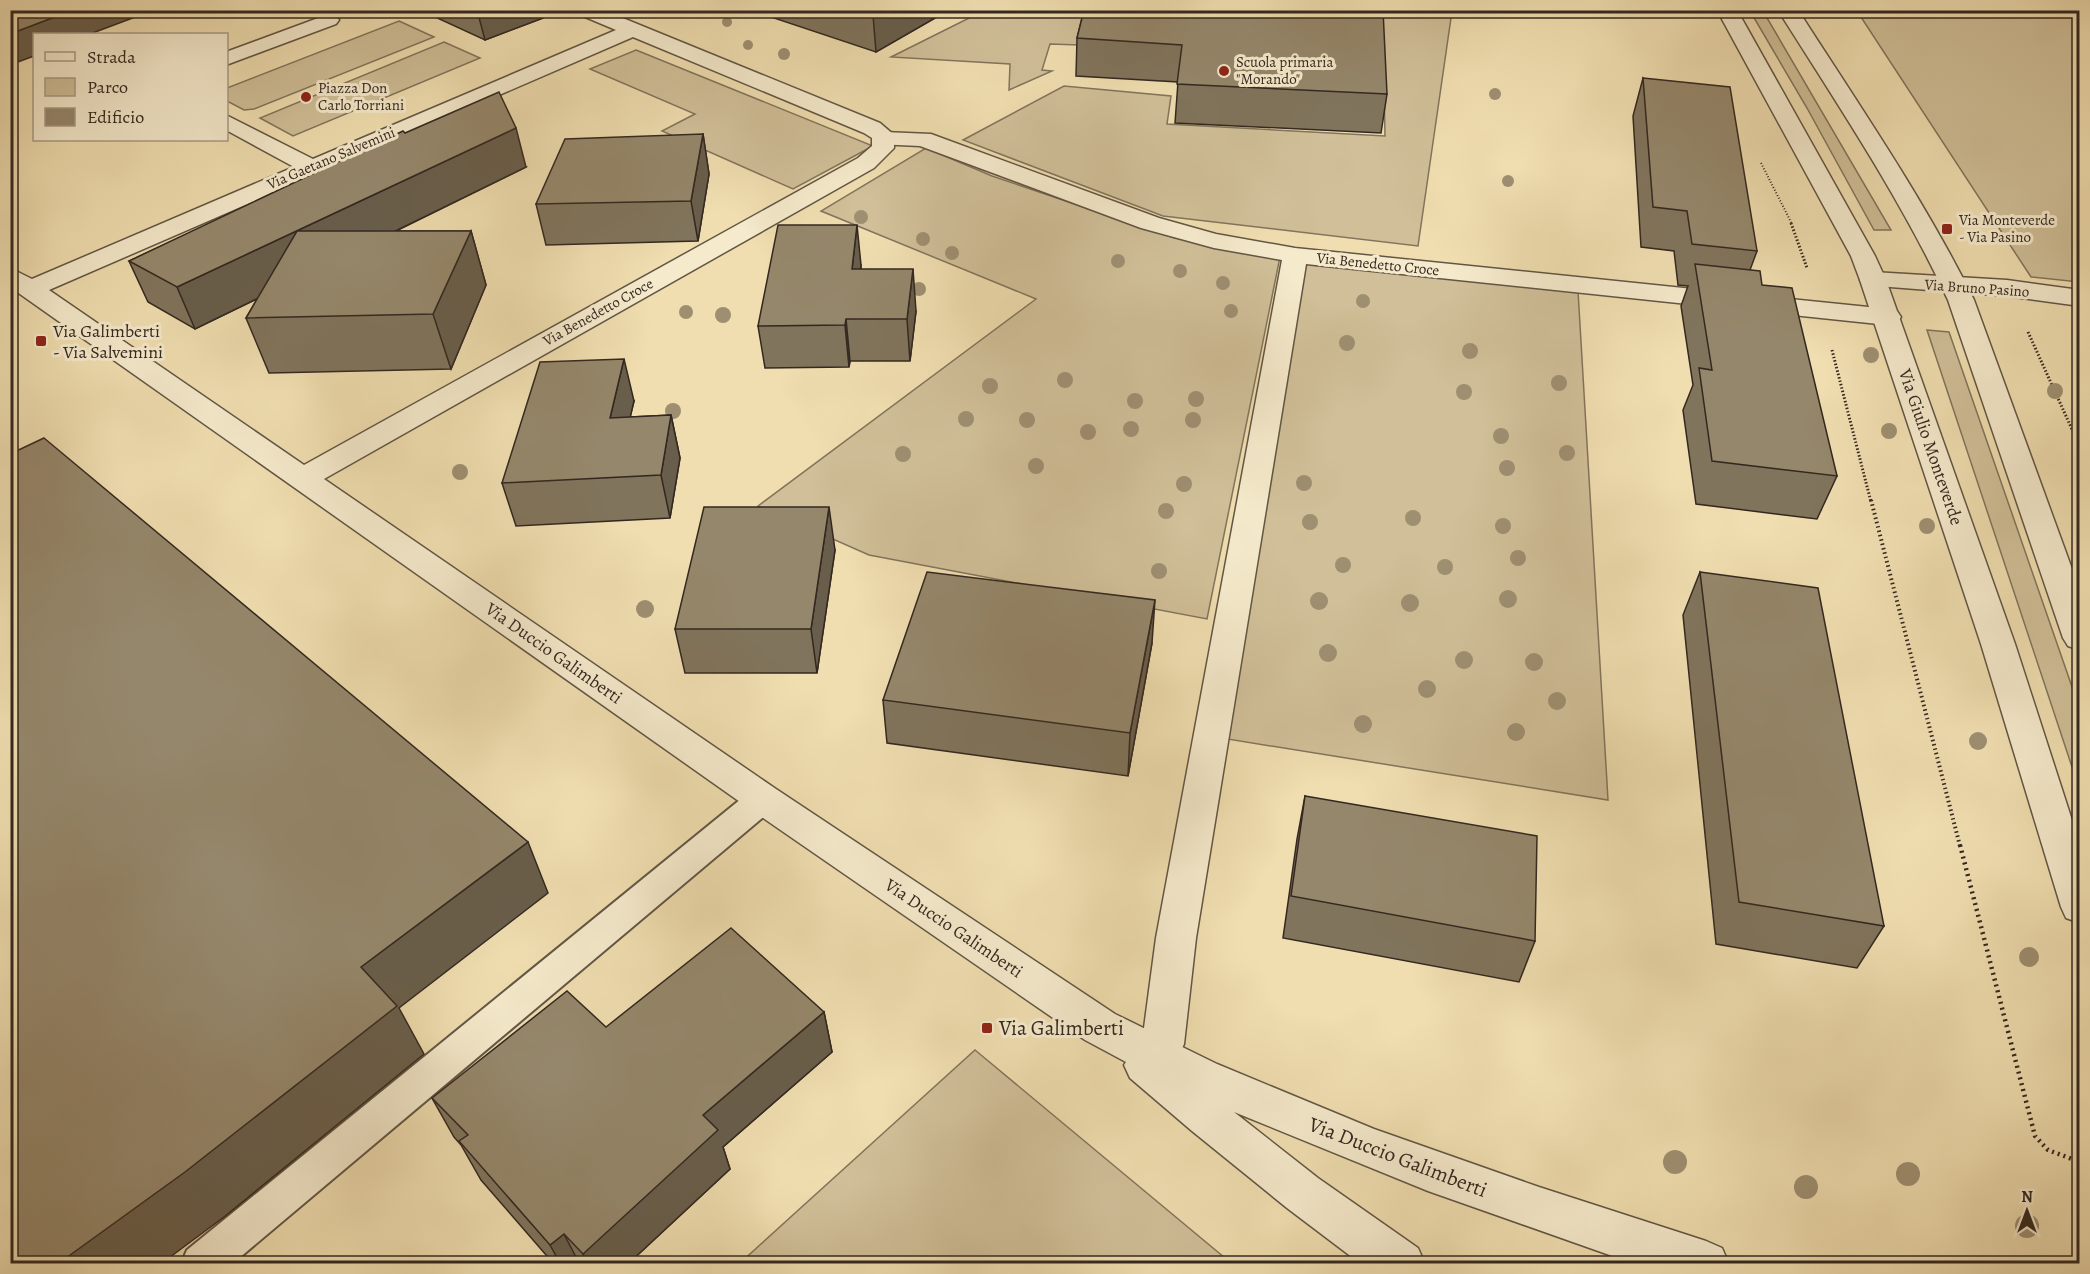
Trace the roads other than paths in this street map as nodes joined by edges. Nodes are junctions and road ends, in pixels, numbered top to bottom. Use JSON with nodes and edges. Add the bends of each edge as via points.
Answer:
{"nodes":[{"id":1,"x":585,"y":10,"type":"edge"},
{"id":2,"x":1727,"y":10,"type":"edge"},
{"id":3,"x":1788,"y":10,"type":"edge"},
{"id":4,"x":329,"y":20,"type":"dead end"},
{"id":5,"x":633,"y":30,"type":"junction"},
{"id":6,"x":228,"y":58,"type":"edge"},
{"id":7,"x":228,"y":122,"type":"edge"},
{"id":8,"x":885,"y":139,"type":"junction"},
{"id":9,"x":310,"y":167,"type":"junction"},
{"id":10,"x":1295,"y":255,"type":"junction"},
{"id":11,"x":1873,"y":280,"type":"junction"},
{"id":12,"x":20,"y":282,"type":"edge"},
{"id":13,"x":1954,"y":287,"type":"junction"},
{"id":14,"x":2079,"y":298,"type":"edge"},
{"id":15,"x":1888,"y":317,"type":"junction"},
{"id":16,"x":303,"y":478,"type":"junction"},
{"id":17,"x":2079,"y":638,"type":"edge"},
{"id":18,"x":763,"y":799,"type":"junction"},
{"id":19,"x":2079,"y":907,"type":"edge"},
{"id":20,"x":1100,"y":1027,"type":"junction"},
{"id":21,"x":1156,"y":1059,"type":"junction"},
{"id":22,"x":201,"y":1263,"type":"edge"},
{"id":23,"x":1402,"y":1263,"type":"edge"},
{"id":24,"x":1706,"y":1263,"type":"edge"}],
"edges":[{"from":1,"to":5,"type":"street"},
{"from":2,"to":11,"type":"street","name":"Via Giulio Monteverde"},
{"from":3,"to":13,"type":"street","via":[[1886,164]]},
{"from":4,"to":6,"type":"street"},
{"from":5,"to":8,"type":"street","via":[[864,124]]},
{"from":5,"to":9,"type":"street","name":"Via Gaetano Salvemini"},
{"from":7,"to":9,"type":"street"},
{"from":8,"to":10,"type":"street","name":"Via Benedetto Croce","via":[[923,140],[1150,223],[1214,241]]},
{"from":8,"to":16,"type":"street","name":"Via Benedetto Croce","via":[[879,153],[866,163]]},
{"from":9,"to":12,"type":"street","name":"Via Gaetano Salvemini"},
{"from":10,"to":15,"type":"street","name":"Via Benedetto Croce"},
{"from":10,"to":21,"type":"street","via":[[1176,938],[1163,1044]]},
{"from":11,"to":13,"type":"street","name":"Via Bruno Pasino"},
{"from":11,"to":15,"type":"street","name":"Via Giulio Monteverde"},
{"from":12,"to":16,"type":"street","name":"Via Duccio Galimberti"},
{"from":13,"to":14,"type":"street","name":"Via Bruno Pasino","via":[[2007,288]]},
{"from":13,"to":17,"type":"street"},
{"from":15,"to":19,"type":"street","name":"Via Giulio Monteverde","via":[[1998,644]]},
{"from":16,"to":18,"type":"street","name":"Via Duccio Galimberti"},
{"from":18,"to":20,"type":"street","name":"Via Duccio Galimberti"},
{"from":18,"to":22,"type":"lane"},
{"from":20,"to":21,"type":"street","name":"Via Duccio Galimberti"},
{"from":20,"to":23,"type":"street","name":"Via Duccio Galimberti","via":[[1239,1144],[1362,1238]]},
{"from":21,"to":24,"type":"street","name":"Via Duccio Galimberti","via":[[1423,1169]]}]}
